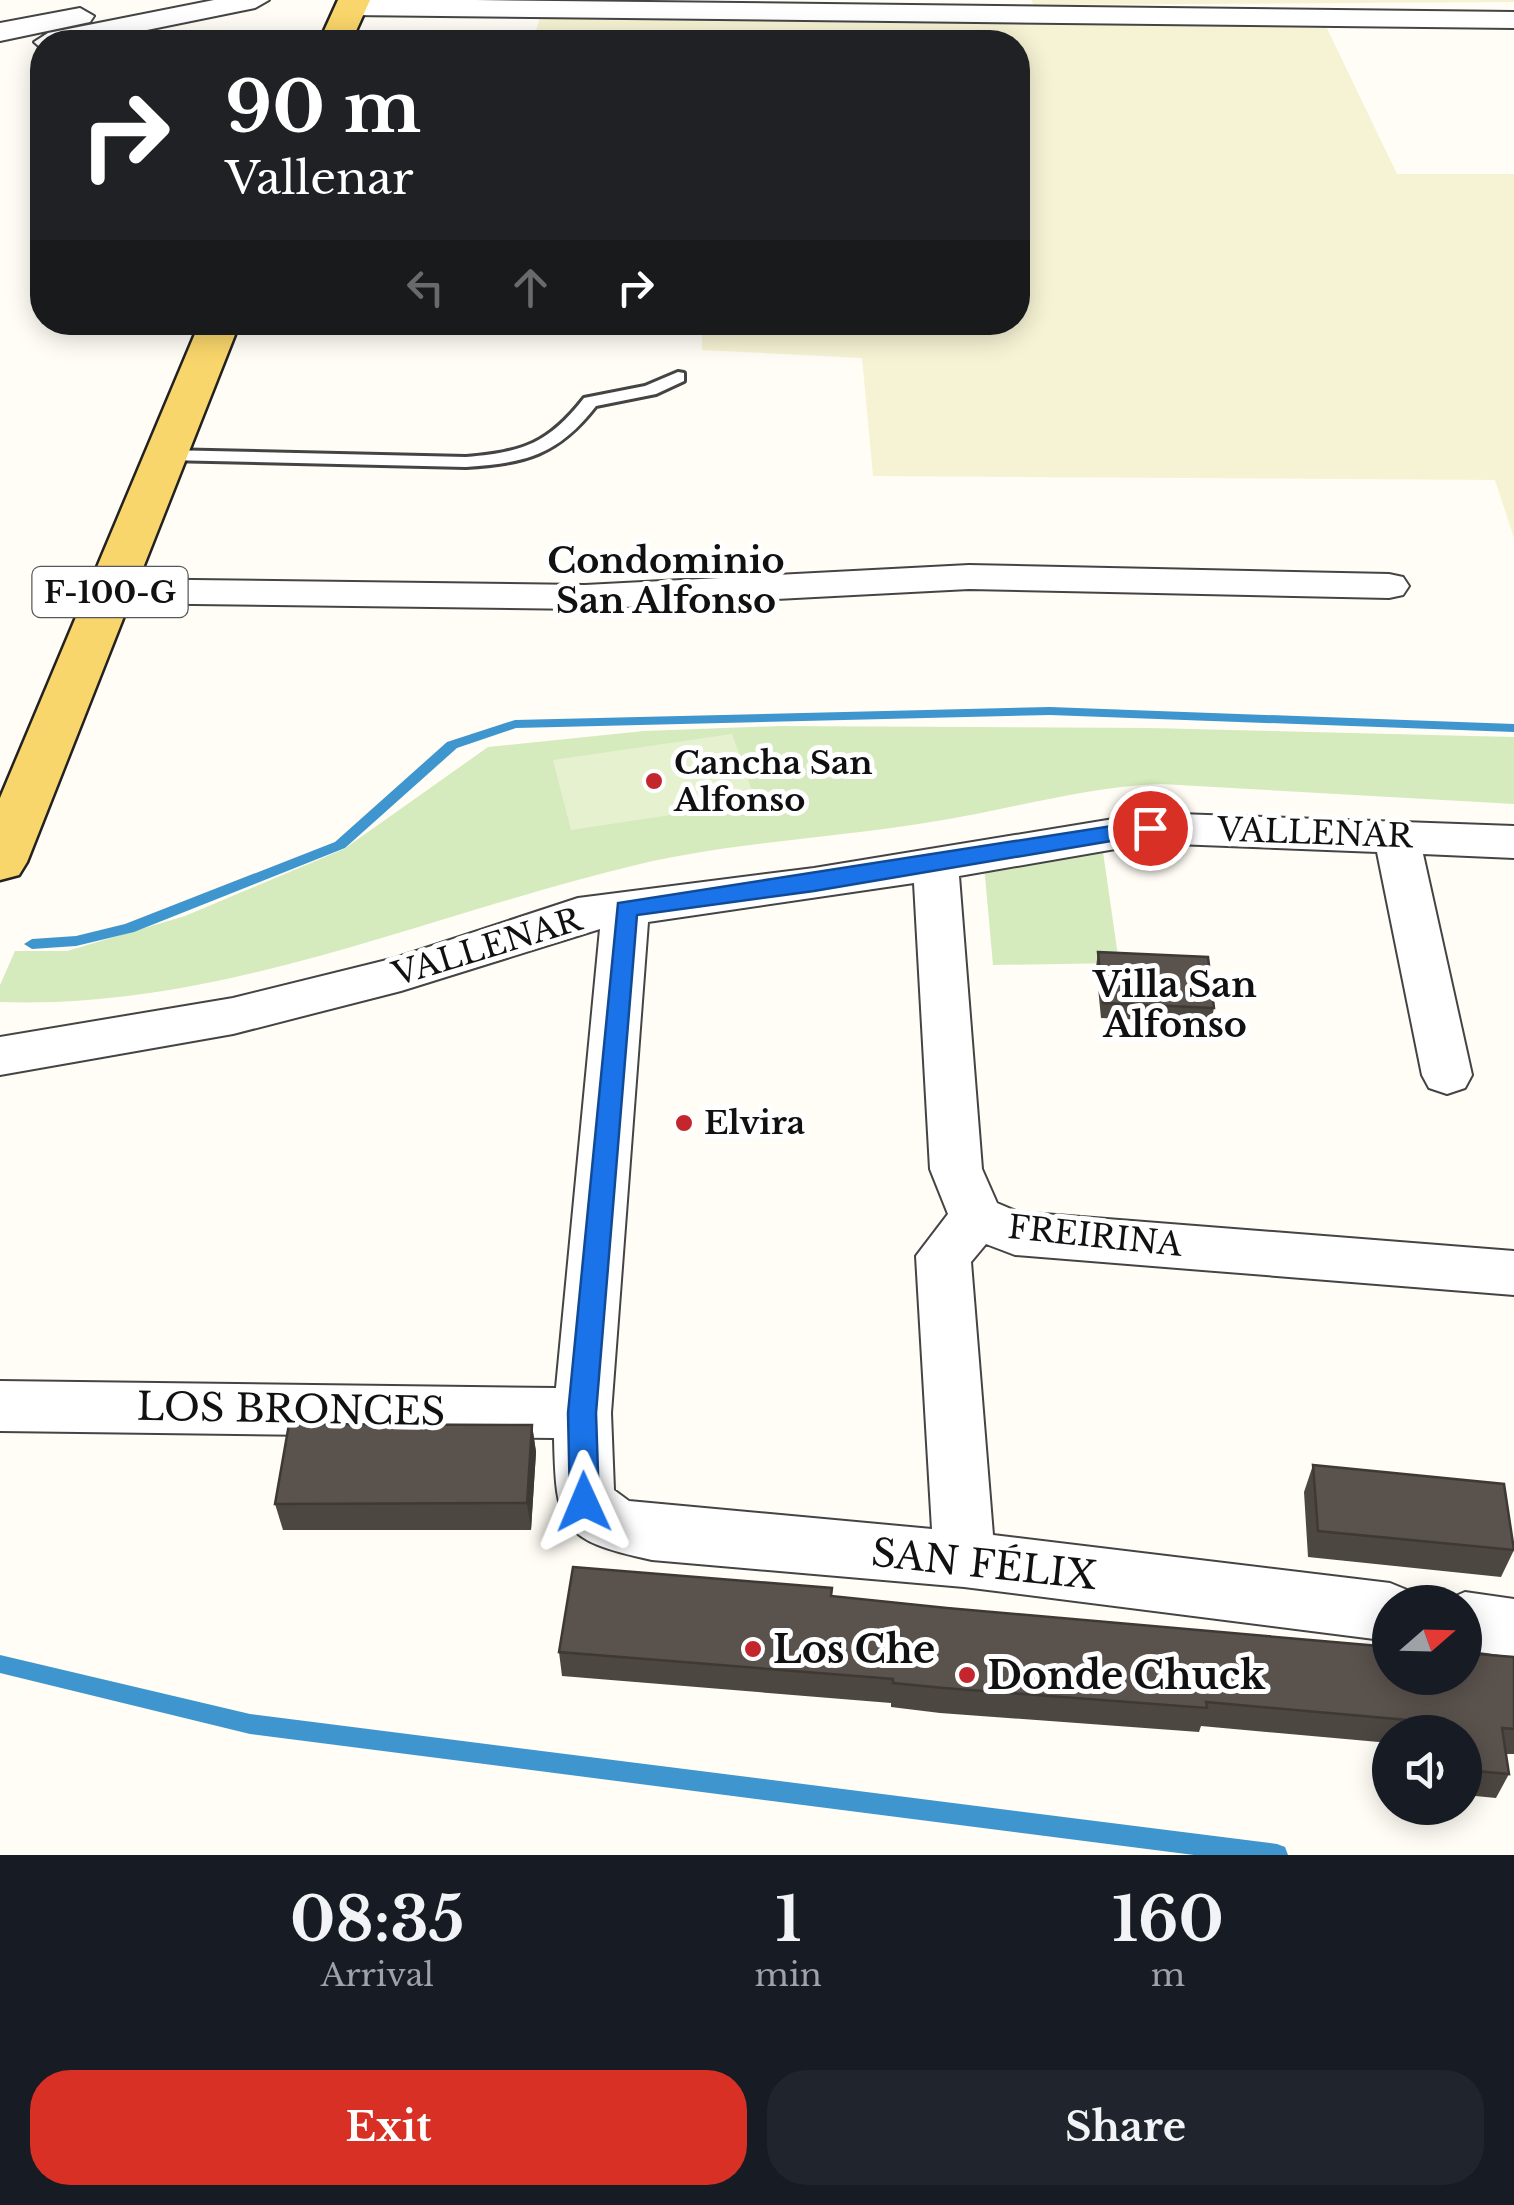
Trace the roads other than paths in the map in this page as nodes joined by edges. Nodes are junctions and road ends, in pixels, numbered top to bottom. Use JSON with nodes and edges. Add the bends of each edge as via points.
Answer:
{"nodes":[{"id":1,"x":157,"y":0,"type":"edge"},
{"id":2,"x":255,"y":0,"type":"edge"},
{"id":3,"x":352,"y":3,"type":"edge"},
{"id":4,"x":132,"y":15,"type":"junction"},
{"id":5,"x":1514,"y":20,"type":"edge"},
{"id":6,"x":86,"y":30,"type":"edge"},
{"id":7,"x":341,"y":30,"type":"edge"},
{"id":8,"x":0,"y":32,"type":"edge"},
{"id":9,"x":30,"y":46,"type":"edge"},
{"id":10,"x":0,"y":52,"type":"edge"},
{"id":11,"x":215,"y":335,"type":"edge"},
{"id":12,"x":678,"y":377,"type":"dead end"},
{"id":13,"x":166,"y":456,"type":"junction"},
{"id":14,"x":1389,"y":586,"type":"dead end"},
{"id":15,"x":110,"y":592,"type":"junction"},
{"id":16,"x":1396,"y":834,"type":"junction"},
{"id":17,"x":1514,"y":842,"type":"edge"},
{"id":18,"x":0,"y":862,"type":"edge"},
{"id":19,"x":934,"y":863,"type":"junction"},
{"id":20,"x":626,"y":908,"type":"junction"},
{"id":21,"x":0,"y":1056,"type":"edge"},
{"id":22,"x":1448,"y":1075,"type":"dead end"},
{"id":23,"x":977,"y":1218,"type":"junction"},
{"id":24,"x":1514,"y":1273,"type":"edge"},
{"id":25,"x":0,"y":1406,"type":"edge"},
{"id":26,"x":582,"y":1413,"type":"junction"},
{"id":27,"x":964,"y":1559,"type":"junction"},
{"id":28,"x":1372,"y":1610,"type":"edge"},
{"id":29,"x":1482,"y":1624,"type":"edge"},
{"id":30,"x":1514,"y":1628,"type":"edge"}],
"edges":[{"from":1,"to":4,"type":"street"},
{"from":2,"to":4,"type":"street"},
{"from":3,"to":5,"type":"street"},
{"from":3,"to":7,"type":"main road"},
{"from":4,"to":6,"type":"street"},
{"from":4,"to":8,"type":"street"},
{"from":9,"to":10,"type":"street"},
{"from":11,"to":13,"type":"main road","number":"F-100-G"},
{"from":12,"to":13,"type":"lane","via":[[590,402],[556,440],[505,459]]},
{"from":13,"to":15,"type":"main road","number":"F-100-G"},
{"from":14,"to":15,"type":"street","via":[[969,577],[584,597]]},
{"from":15,"to":18,"type":"main road","number":"F-100-G"},
{"from":16,"to":17,"type":"street","name":"VALLENAR"},
{"from":16,"to":19,"type":"street","name":"VALLENAR","via":[[1150,828]]},
{"from":16,"to":22,"type":"street"},
{"from":19,"to":20,"type":"street","name":"VALLENAR"},
{"from":19,"to":23,"type":"street","name":"FREIRINA","via":[[956,1169]]},
{"from":20,"to":21,"type":"street","name":"VALLENAR","via":[[578,916],[401,974],[233,1016]]},
{"from":20,"to":26,"type":"street"},
{"from":23,"to":24,"type":"street","name":"FREIRINA","via":[[1015,1233]]},
{"from":23,"to":27,"type":"street","via":[[943,1256]]},
{"from":25,"to":26,"type":"street","name":"LOS BRONCES"},
{"from":26,"to":27,"type":"street","name":"SAN FÉLIX","via":[[584,1502],[614,1525]]},
{"from":27,"to":28,"type":"street","name":"SAN FÉLIX"},
{"from":29,"to":30,"type":"street"}]}
